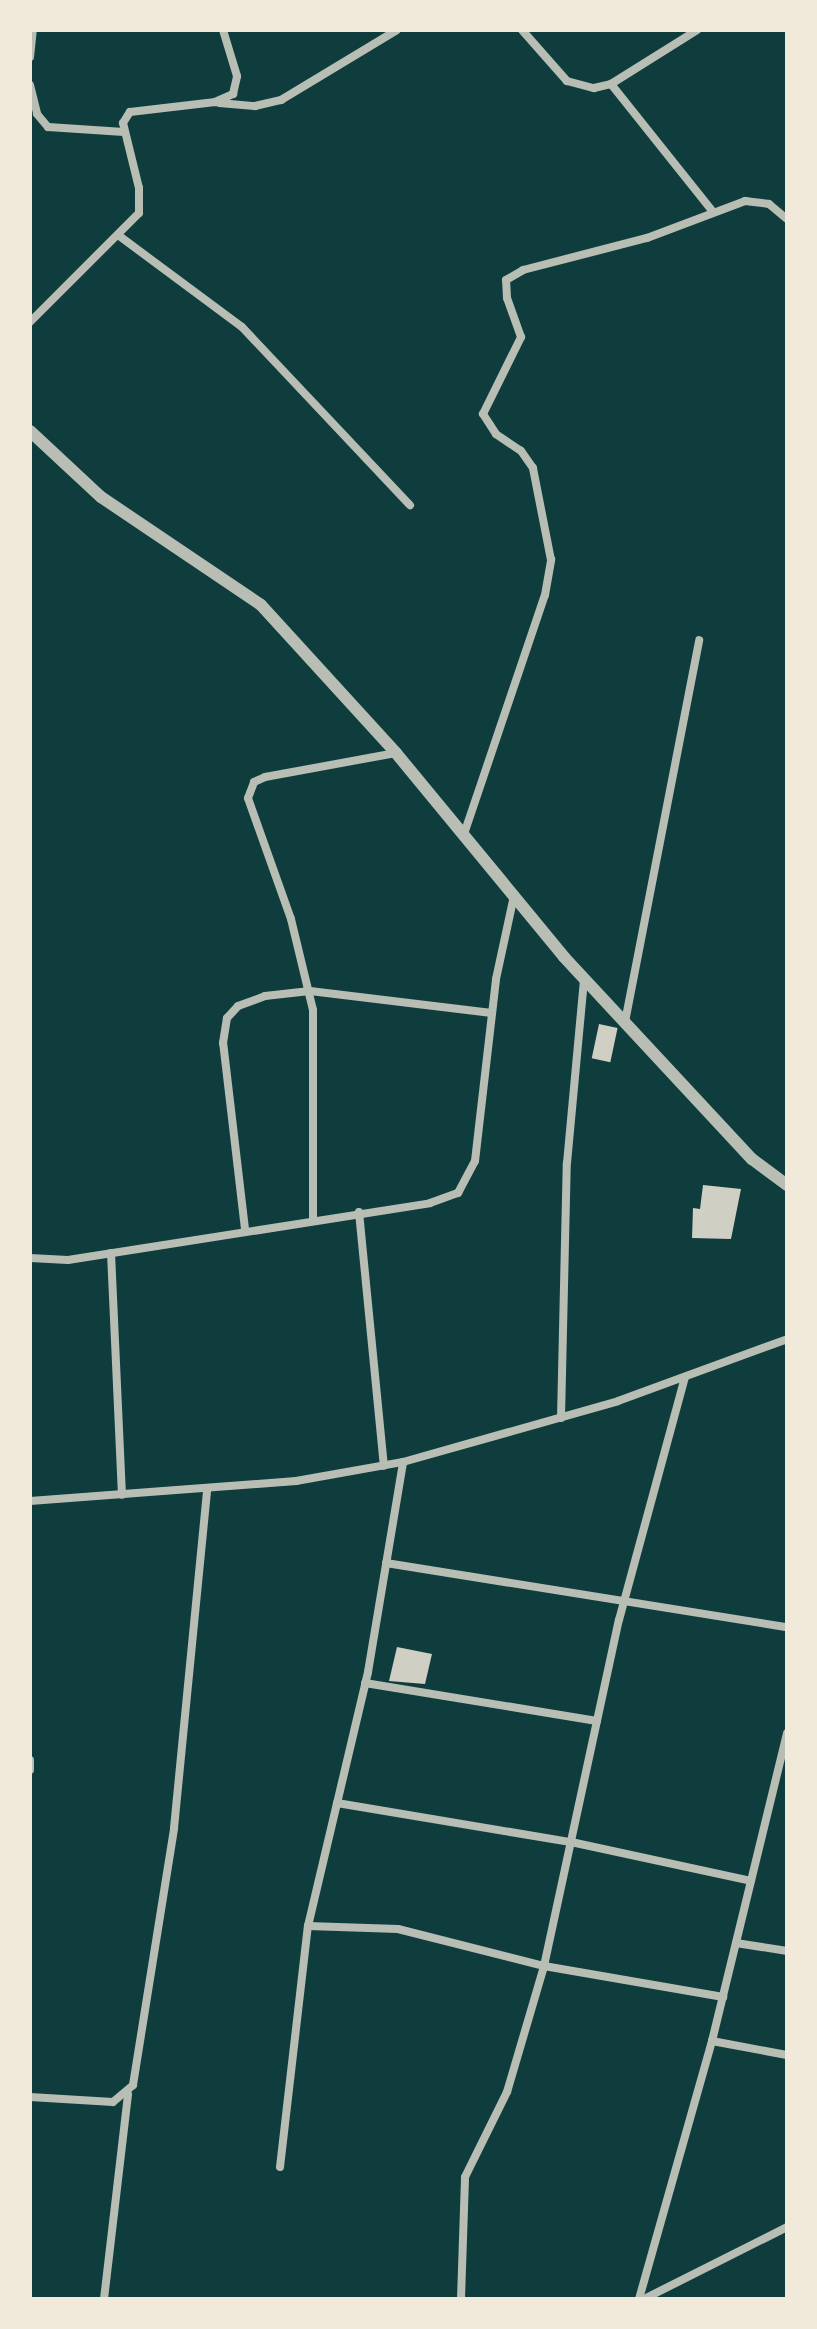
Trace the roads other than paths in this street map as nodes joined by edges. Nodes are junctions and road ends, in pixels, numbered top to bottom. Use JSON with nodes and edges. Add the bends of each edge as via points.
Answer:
{"nodes":[{"id":1,"x":33,"y":30,"type":"edge"},
{"id":2,"x":223,"y":30,"type":"edge"},
{"id":3,"x":397,"y":30,"type":"edge"},
{"id":4,"x":522,"y":30,"type":"edge"},
{"id":5,"x":697,"y":30,"type":"edge"},
{"id":6,"x":30,"y":57,"type":"edge"},
{"id":7,"x":611,"y":84,"type":"junction"},
{"id":8,"x":30,"y":85,"type":"edge"},
{"id":9,"x":215,"y":102,"type":"junction"},
{"id":10,"x":124,"y":132,"type":"junction"},
{"id":11,"x":713,"y":212,"type":"junction"},
{"id":12,"x":787,"y":219,"type":"edge"},
{"id":13,"x":118,"y":235,"type":"junction"},
{"id":14,"x":30,"y":322,"type":"edge"},
{"id":15,"x":30,"y":431,"type":"edge"},
{"id":16,"x":410,"y":505,"type":"dead end"},
{"id":17,"x":699,"y":640,"type":"dead end"},
{"id":18,"x":396,"y":753,"type":"junction"},
{"id":19,"x":464,"y":834,"type":"junction"},
{"id":20,"x":514,"y":895,"type":"junction"},
{"id":21,"x":584,"y":978,"type":"junction"},
{"id":22,"x":310,"y":991,"type":"junction"},
{"id":23,"x":492,"y":1013,"type":"junction"},
{"id":24,"x":625,"y":1023,"type":"junction"},
{"id":25,"x":787,"y":1185,"type":"edge"},
{"id":26,"x":359,"y":1212,"type":"junction"},
{"id":27,"x":313,"y":1218,"type":"junction"},
{"id":28,"x":245,"y":1229,"type":"junction"},
{"id":29,"x":111,"y":1253,"type":"junction"},
{"id":30,"x":30,"y":1258,"type":"edge"},
{"id":31,"x":787,"y":1339,"type":"edge"},
{"id":32,"x":685,"y":1377,"type":"junction"},
{"id":33,"x":561,"y":1418,"type":"junction"},
{"id":34,"x":403,"y":1462,"type":"junction"},
{"id":35,"x":384,"y":1466,"type":"junction"},
{"id":36,"x":207,"y":1489,"type":"junction"},
{"id":37,"x":122,"y":1495,"type":"junction"},
{"id":38,"x":30,"y":1501,"type":"edge"},
{"id":39,"x":386,"y":1563,"type":"junction"},
{"id":40,"x":624,"y":1601,"type":"junction"},
{"id":41,"x":787,"y":1627,"type":"edge"},
{"id":42,"x":365,"y":1683,"type":"junction"},
{"id":43,"x":597,"y":1721,"type":"junction"},
{"id":44,"x":787,"y":1733,"type":"edge"},
{"id":45,"x":30,"y":1760,"type":"edge"},
{"id":46,"x":30,"y":1770,"type":"edge"},
{"id":47,"x":337,"y":1803,"type":"junction"},
{"id":48,"x":571,"y":1842,"type":"junction"},
{"id":49,"x":751,"y":1881,"type":"junction"},
{"id":50,"x":308,"y":1926,"type":"junction"},
{"id":51,"x":736,"y":1943,"type":"junction"},
{"id":52,"x":787,"y":1951,"type":"edge"},
{"id":53,"x":544,"y":1966,"type":"junction"},
{"id":54,"x":723,"y":1997,"type":"junction"},
{"id":55,"x":712,"y":2041,"type":"junction"},
{"id":56,"x":787,"y":2055,"type":"edge"},
{"id":57,"x":128,"y":2094,"type":"junction"},
{"id":58,"x":30,"y":2097,"type":"edge"},
{"id":59,"x":280,"y":2167,"type":"dead end"},
{"id":60,"x":787,"y":2227,"type":"edge"},
{"id":61,"x":104,"y":2299,"type":"edge"},
{"id":62,"x":461,"y":2299,"type":"edge"},
{"id":63,"x":641,"y":2299,"type":"edge"}],
"edges":[{"from":1,"to":6,"type":"street"},
{"from":2,"to":9,"type":"street","via":[[237,85],[227,99]]},
{"from":3,"to":9,"type":"street","via":[[281,100],[255,106]]},
{"from":4,"to":7,"type":"street","via":[[567,81],[594,88]]},
{"from":5,"to":7,"type":"street"},
{"from":7,"to":11,"type":"street"},
{"from":8,"to":10,"type":"street","via":[[37,114],[48,127]]},
{"from":9,"to":10,"type":"street","via":[[141,107],[123,123]]},
{"from":10,"to":13,"type":"street","via":[[141,201],[139,213]]},
{"from":11,"to":12,"type":"street","via":[[756,199]]},
{"from":11,"to":19,"type":"street","via":[[647,238],[523,270],[506,280],[521,337],[483,414],[496,434],[521,451],[533,468],[551,560],[545,595]]},
{"from":13,"to":14,"type":"street"},
{"from":13,"to":16,"type":"street","via":[[242,327]]},
{"from":15,"to":18,"type":"street","via":[[101,497],[261,605]]},
{"from":17,"to":24,"type":"street"},
{"from":18,"to":19,"type":"street"},
{"from":18,"to":22,"type":"street","via":[[265,777],[250,789],[248,798]]},
{"from":19,"to":20,"type":"street"},
{"from":20,"to":21,"type":"street"},
{"from":20,"to":23,"type":"street"},
{"from":21,"to":24,"type":"street"},
{"from":21,"to":33,"type":"street","via":[[567,1163]]},
{"from":22,"to":23,"type":"street"},
{"from":22,"to":27,"type":"street","via":[[317,1075]]},
{"from":22,"to":28,"type":"street","via":[[265,996],[238,1006],[223,1031]]},
{"from":23,"to":26,"type":"street","via":[[469,1180],[447,1199]]},
{"from":24,"to":25,"type":"street","via":[[752,1159]]},
{"from":26,"to":27,"type":"street"},
{"from":26,"to":35,"type":"street"},
{"from":27,"to":28,"type":"street"},
{"from":28,"to":29,"type":"street"},
{"from":29,"to":30,"type":"street","via":[[45,1263]]},
{"from":29,"to":37,"type":"street"},
{"from":31,"to":32,"type":"street"},
{"from":32,"to":33,"type":"street"},
{"from":32,"to":40,"type":"street"},
{"from":33,"to":34,"type":"street"},
{"from":34,"to":35,"type":"street"},
{"from":34,"to":39,"type":"street"},
{"from":35,"to":36,"type":"street"},
{"from":36,"to":37,"type":"street"},
{"from":36,"to":57,"type":"street","via":[[174,1828]]},
{"from":37,"to":38,"type":"street"},
{"from":39,"to":40,"type":"street"},
{"from":39,"to":42,"type":"street"},
{"from":40,"to":41,"type":"street"},
{"from":40,"to":43,"type":"street"},
{"from":42,"to":43,"type":"street"},
{"from":42,"to":47,"type":"street"},
{"from":43,"to":48,"type":"street"},
{"from":44,"to":49,"type":"street"},
{"from":45,"to":46,"type":"street"},
{"from":47,"to":48,"type":"street"},
{"from":47,"to":50,"type":"street"},
{"from":48,"to":49,"type":"street"},
{"from":48,"to":53,"type":"street"},
{"from":49,"to":51,"type":"street"},
{"from":50,"to":53,"type":"street","via":[[398,1929]]},
{"from":50,"to":59,"type":"street"},
{"from":51,"to":52,"type":"street"},
{"from":51,"to":54,"type":"street"},
{"from":53,"to":54,"type":"street"},
{"from":53,"to":62,"type":"street","via":[[507,2092],[465,2177]]},
{"from":54,"to":55,"type":"street"},
{"from":55,"to":56,"type":"street"},
{"from":55,"to":63,"type":"street"},
{"from":57,"to":58,"type":"street","via":[[113,2102],[89,2104]]},
{"from":57,"to":61,"type":"street"},
{"from":60,"to":63,"type":"street"}]}
